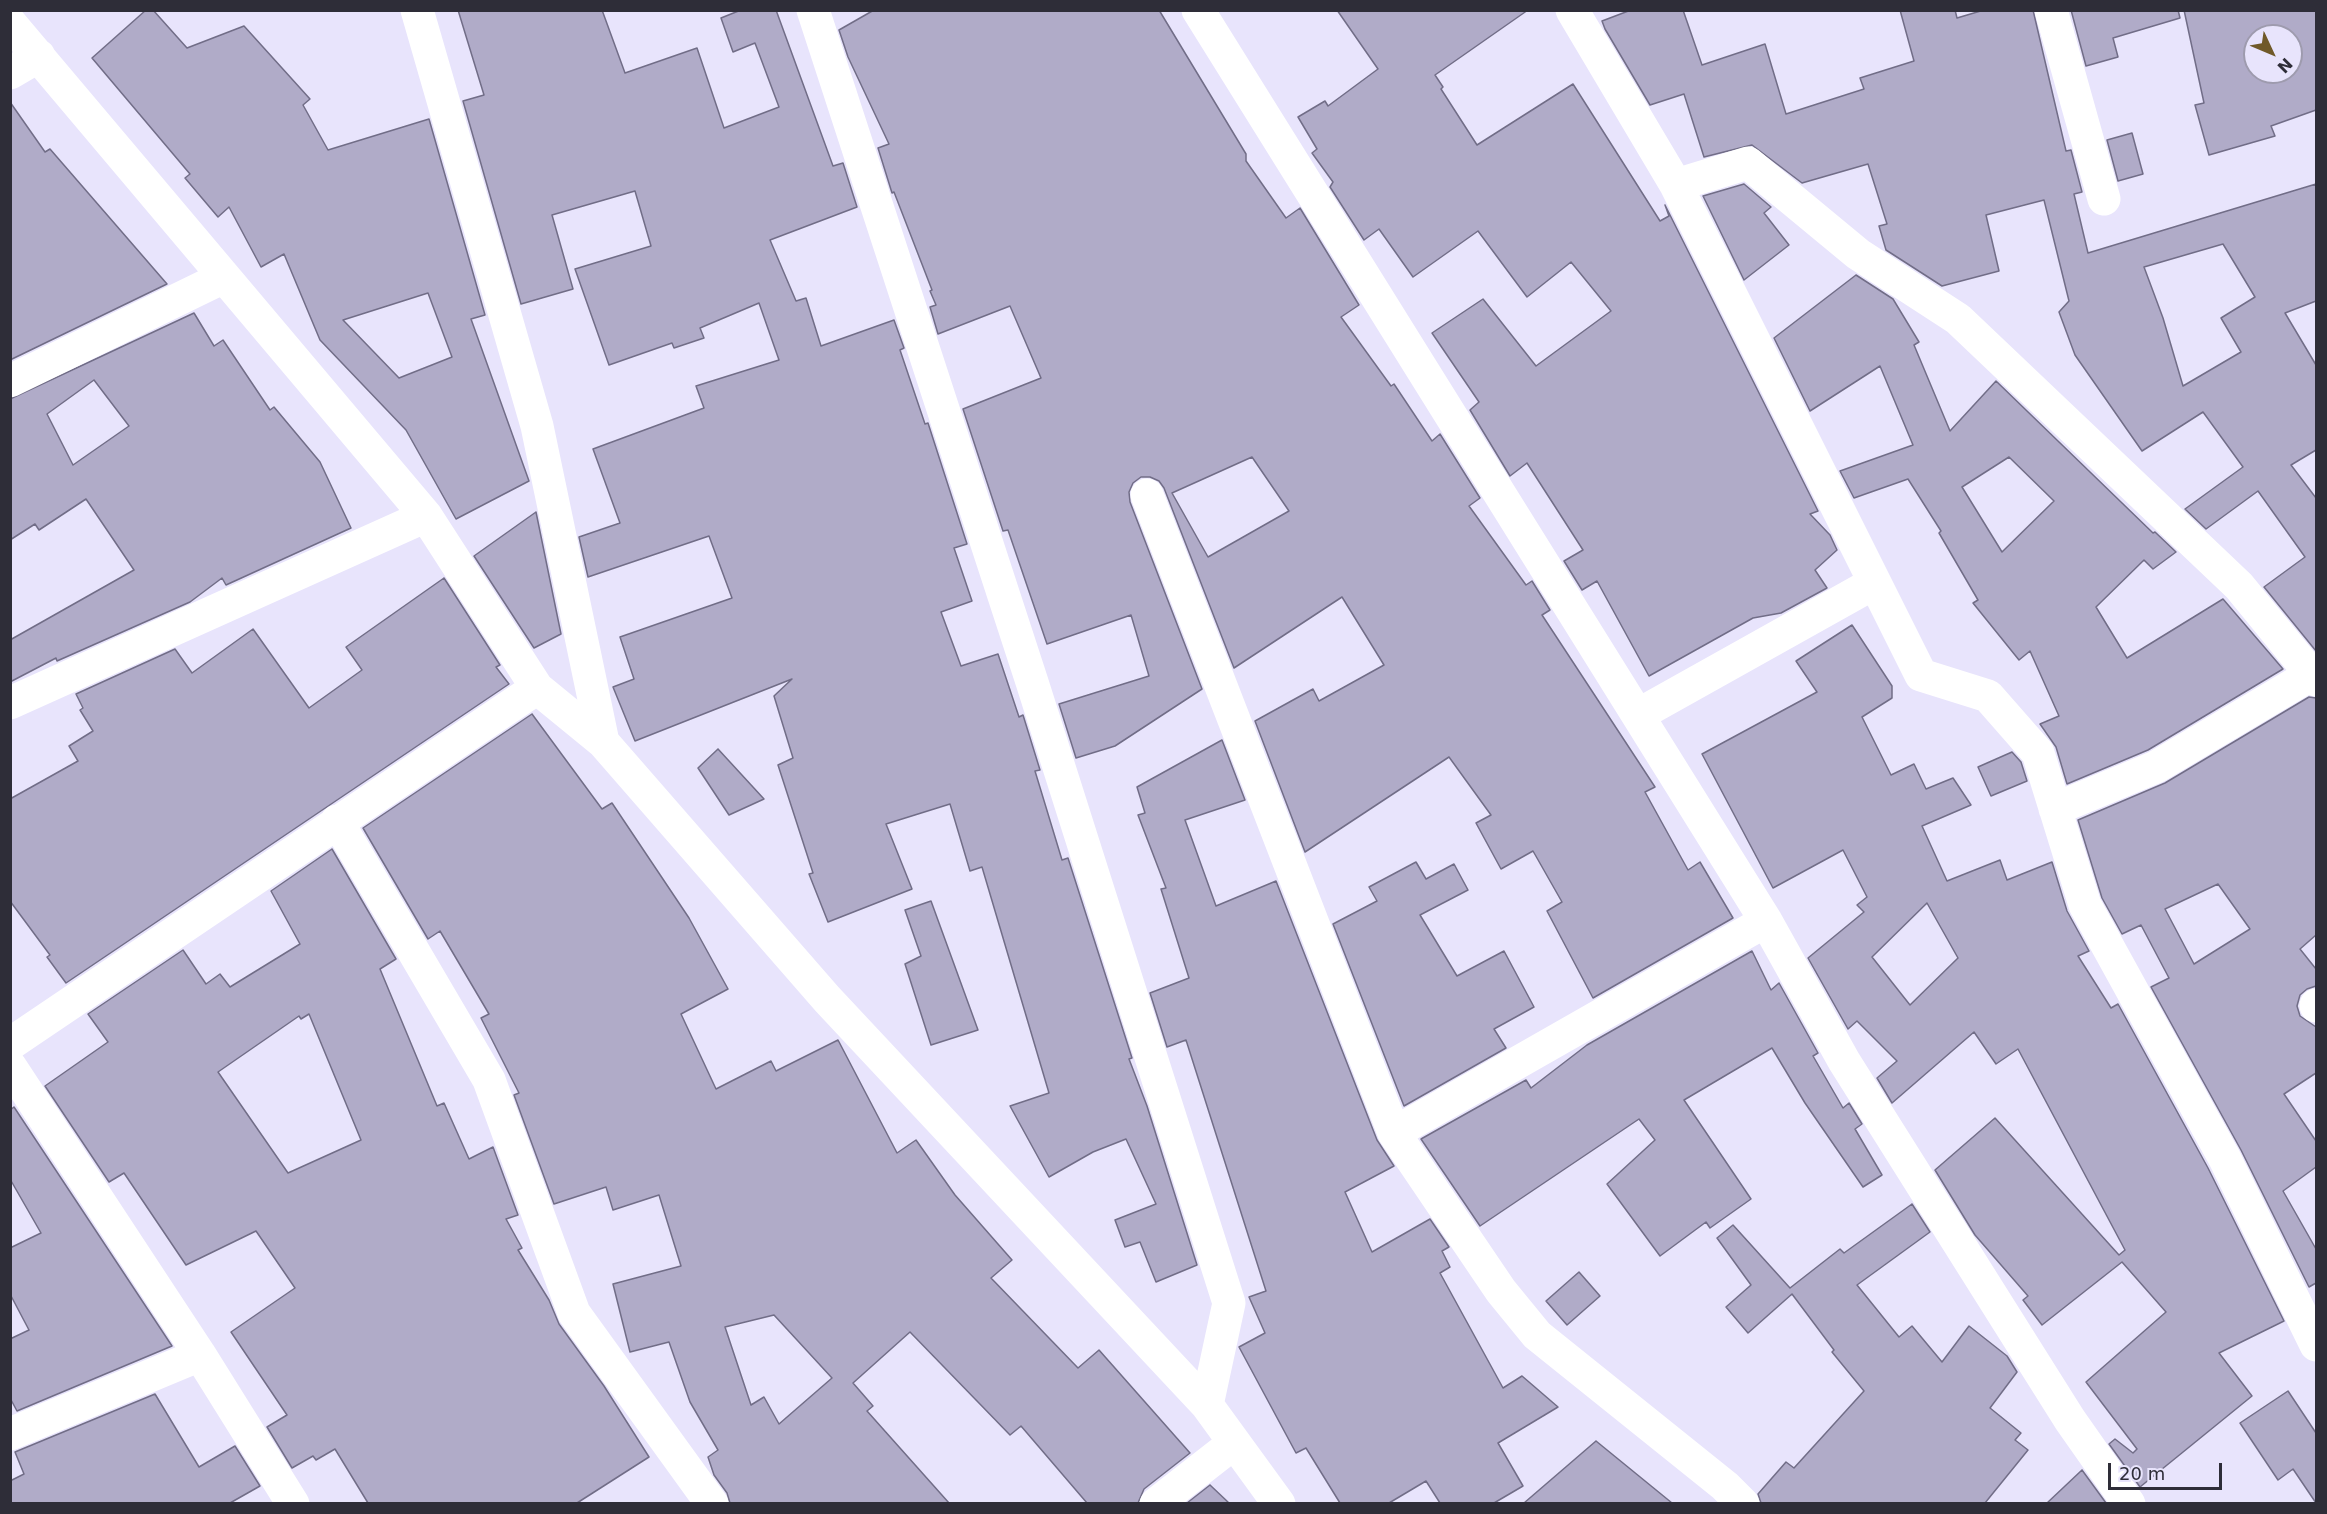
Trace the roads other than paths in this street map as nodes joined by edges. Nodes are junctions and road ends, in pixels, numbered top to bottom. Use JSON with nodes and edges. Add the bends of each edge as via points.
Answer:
{"nodes":[{"id":1,"x":417,"y":10,"type":"edge"},
{"id":2,"x":813,"y":10,"type":"edge"},
{"id":3,"x":1198,"y":10,"type":"edge"},
{"id":4,"x":1572,"y":10,"type":"edge"},
{"id":5,"x":2051,"y":10,"type":"edge"},
{"id":6,"x":10,"y":23,"type":"edge"},
{"id":7,"x":39,"y":56,"type":"junction"},
{"id":8,"x":10,"y":72,"type":"edge"},
{"id":9,"x":1676,"y":185,"type":"junction"},
{"id":10,"x":2104,"y":199,"type":"dead end"},
{"id":11,"x":224,"y":278,"type":"junction"},
{"id":12,"x":10,"y":381,"type":"edge"},
{"id":13,"x":1147,"y":495,"type":"dead end"},
{"id":14,"x":426,"y":516,"type":"junction"},
{"id":15,"x":1874,"y":583,"type":"junction"},
{"id":16,"x":2314,"y":677,"type":"edge"},
{"id":17,"x":537,"y":688,"type":"junction"},
{"id":18,"x":10,"y":703,"type":"edge"},
{"id":19,"x":1638,"y":715,"type":"junction"},
{"id":20,"x":603,"y":742,"type":"junction"},
{"id":21,"x":2055,"y":809,"type":"junction"},
{"id":22,"x":337,"y":820,"type":"junction"},
{"id":23,"x":1766,"y":921,"type":"junction"},
{"id":24,"x":10,"y":1044,"type":"edge"},
{"id":25,"x":10,"y":1066,"type":"edge"},
{"id":26,"x":1394,"y":1133,"type":"junction"},
{"id":27,"x":2316,"y":1345,"type":"edge"},
{"id":28,"x":200,"y":1355,"type":"junction"},
{"id":29,"x":1207,"y":1405,"type":"junction"},
{"id":30,"x":10,"y":1434,"type":"edge"},
{"id":31,"x":1234,"y":1443,"type":"junction"},
{"id":32,"x":293,"y":1503,"type":"edge"},
{"id":33,"x":712,"y":1503,"type":"edge"},
{"id":34,"x":1156,"y":1503,"type":"edge"},
{"id":35,"x":1279,"y":1503,"type":"edge"},
{"id":36,"x":1743,"y":1503,"type":"edge"},
{"id":37,"x":2128,"y":1503,"type":"edge"}],
"edges":[{"from":1,"to":20,"type":"street","via":[[537,426]]},
{"from":2,"to":29,"type":"street","via":[[1229,1303]]},
{"from":3,"to":19,"type":"street"},
{"from":4,"to":9,"type":"street"},
{"from":5,"to":10,"type":"street"},
{"from":6,"to":7,"type":"street"},
{"from":7,"to":8,"type":"street"},
{"from":7,"to":11,"type":"street"},
{"from":9,"to":15,"type":"street"},
{"from":9,"to":16,"type":"street","via":[[1748,163],[1858,254],[1958,319],[2239,586]]},
{"from":11,"to":12,"type":"street"},
{"from":11,"to":14,"type":"street"},
{"from":13,"to":26,"type":"street"},
{"from":14,"to":17,"type":"street"},
{"from":14,"to":18,"type":"street"},
{"from":15,"to":19,"type":"street"},
{"from":15,"to":21,"type":"street","via":[[1921,675],[1988,696],[2038,753]]},
{"from":16,"to":21,"type":"street","via":[[2156,767]]},
{"from":17,"to":20,"type":"street"},
{"from":17,"to":22,"type":"street"},
{"from":19,"to":23,"type":"street"},
{"from":20,"to":29,"type":"street","via":[[827,999]]},
{"from":21,"to":27,"type":"street","via":[[2085,905],[2225,1160]]},
{"from":22,"to":24,"type":"street"},
{"from":22,"to":33,"type":"street","via":[[489,1080],[574,1312]]},
{"from":23,"to":26,"type":"street"},
{"from":23,"to":37,"type":"street","via":[[1844,1061],[2070,1420]]},
{"from":25,"to":28,"type":"street"},
{"from":26,"to":36,"type":"street","via":[[1501,1291],[1537,1335]]},
{"from":28,"to":30,"type":"street"},
{"from":28,"to":32,"type":"street"},
{"from":29,"to":31,"type":"street"},
{"from":31,"to":34,"type":"street"},
{"from":31,"to":35,"type":"street"}]}
